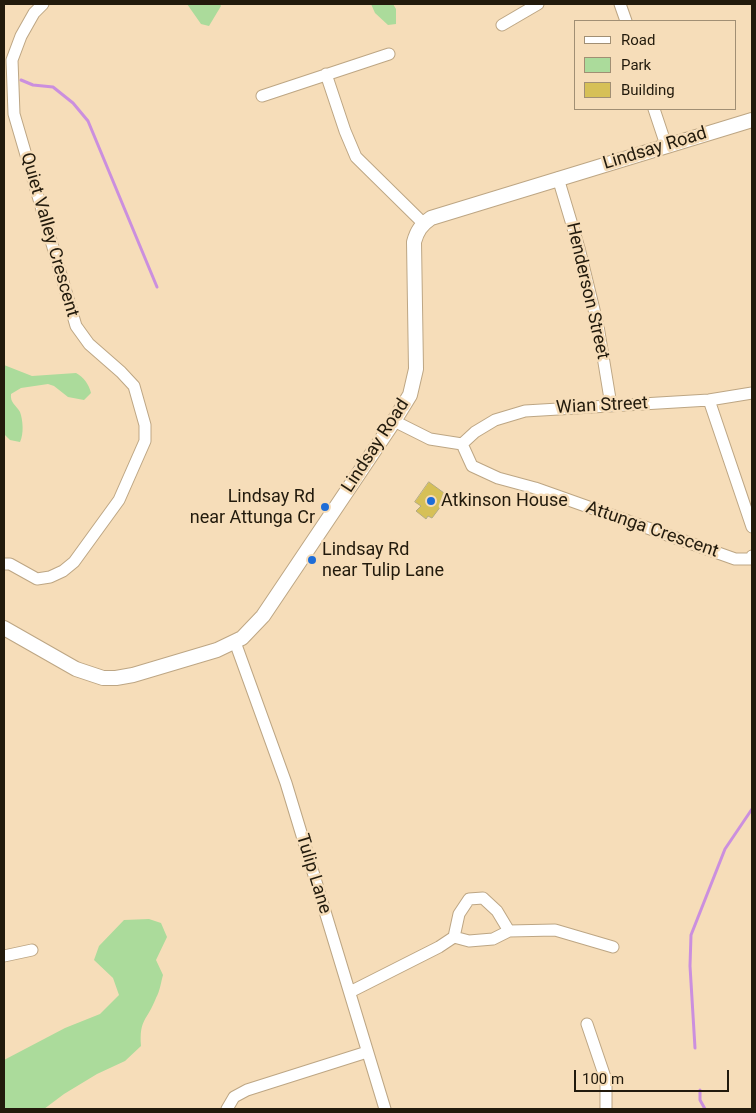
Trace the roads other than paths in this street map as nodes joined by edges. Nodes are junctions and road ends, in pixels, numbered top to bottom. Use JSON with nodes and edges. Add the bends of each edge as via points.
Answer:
{"nodes":[{"id":1,"x":43,"y":4,"type":"edge"},
{"id":2,"x":538,"y":4,"type":"edge"},
{"id":3,"x":620,"y":4,"type":"edge"},
{"id":4,"x":626,"y":20,"type":"edge"},
{"id":5,"x":502,"y":25,"type":"dead end"},
{"id":6,"x":389,"y":54,"type":"dead end"},
{"id":7,"x":326,"y":74,"type":"junction"},
{"id":8,"x":262,"y":96,"type":"dead end"},
{"id":9,"x":654,"y":110,"type":"edge"},
{"id":10,"x":752,"y":120,"type":"edge"},
{"id":11,"x":666,"y":146,"type":"junction"},
{"id":12,"x":558,"y":178,"type":"junction"},
{"id":13,"x":423,"y":223,"type":"junction"},
{"id":14,"x":752,"y":393,"type":"edge"},
{"id":15,"x":709,"y":400,"type":"junction"},
{"id":16,"x":610,"y":405,"type":"junction"},
{"id":17,"x":394,"y":422,"type":"junction"},
{"id":18,"x":462,"y":444,"type":"junction"},
{"id":19,"x":752,"y":527,"type":"edge"},
{"id":20,"x":752,"y":556,"type":"edge"},
{"id":21,"x":4,"y":564,"type":"edge"},
{"id":22,"x":4,"y":628,"type":"edge"},
{"id":23,"x":235,"y":642,"type":"junction"},
{"id":24,"x":509,"y":932,"type":"junction"},
{"id":25,"x":454,"y":937,"type":"junction"},
{"id":26,"x":613,"y":947,"type":"dead end"},
{"id":27,"x":32,"y":950,"type":"dead end"},
{"id":28,"x":4,"y":956,"type":"edge"},
{"id":29,"x":350,"y":992,"type":"junction"},
{"id":30,"x":587,"y":1024,"type":"dead end"},
{"id":31,"x":367,"y":1052,"type":"junction"},
{"id":32,"x":227,"y":1109,"type":"edge"},
{"id":33,"x":385,"y":1109,"type":"edge"},
{"id":34,"x":606,"y":1109,"type":"edge"}],
"edges":[{"from":1,"to":21,"type":"street","name":"Quiet Valley Crescent","via":[[21,36],[12,60],[14,114],[76,326],[89,344],[134,386],[145,424],[145,441],[119,500],[74,562],[56,574],[37,579]]},
{"from":2,"to":5,"type":"street"},
{"from":3,"to":4,"type":"street"},
{"from":6,"to":7,"type":"street"},
{"from":7,"to":8,"type":"street"},
{"from":7,"to":13,"type":"street","via":[[356,157]]},
{"from":9,"to":11,"type":"street"},
{"from":10,"to":11,"type":"street","name":"Lindsay Road"},
{"from":11,"to":12,"type":"street","name":"Lindsay Road"},
{"from":12,"to":13,"type":"street","name":"Lindsay Road"},
{"from":12,"to":16,"type":"street","name":"Henderson Street","via":[[598,326]]},
{"from":13,"to":17,"type":"street","name":"Lindsay Road","via":[[414,242],[416,376],[410,395]]},
{"from":14,"to":15,"type":"street","name":"Wian Street"},
{"from":15,"to":16,"type":"street","name":"Wian Street"},
{"from":15,"to":19,"type":"street"},
{"from":16,"to":18,"type":"street","name":"Wian Street","via":[[525,411],[494,420]]},
{"from":17,"to":18,"type":"street","via":[[430,439]]},
{"from":17,"to":23,"type":"street","name":"Lindsay Road","via":[[263,616]]},
{"from":18,"to":20,"type":"street","name":"Attunga Crescent","via":[[472,466],[498,478],[535,488],[735,559],[751,559]]},
{"from":22,"to":23,"type":"street","name":"Lindsay Road","via":[[76,669],[103,678],[133,675]]},
{"from":23,"to":29,"type":"street","name":"Tulip Lane","via":[[286,783]]},
{"from":24,"to":25,"type":"street","via":[[493,939],[469,941]]},
{"from":24,"to":25,"type":"street","via":[[497,911],[483,898],[469,900],[459,914]]},
{"from":24,"to":26,"type":"street","via":[[555,930]]},
{"from":25,"to":29,"type":"street"},
{"from":27,"to":28,"type":"street"},
{"from":29,"to":31,"type":"street","name":"Tulip Lane"},
{"from":30,"to":34,"type":"street","via":[[606,1080]]},
{"from":31,"to":32,"type":"street","via":[[247,1090],[234,1097]]},
{"from":31,"to":33,"type":"street","name":"Tulip Lane"}]}
